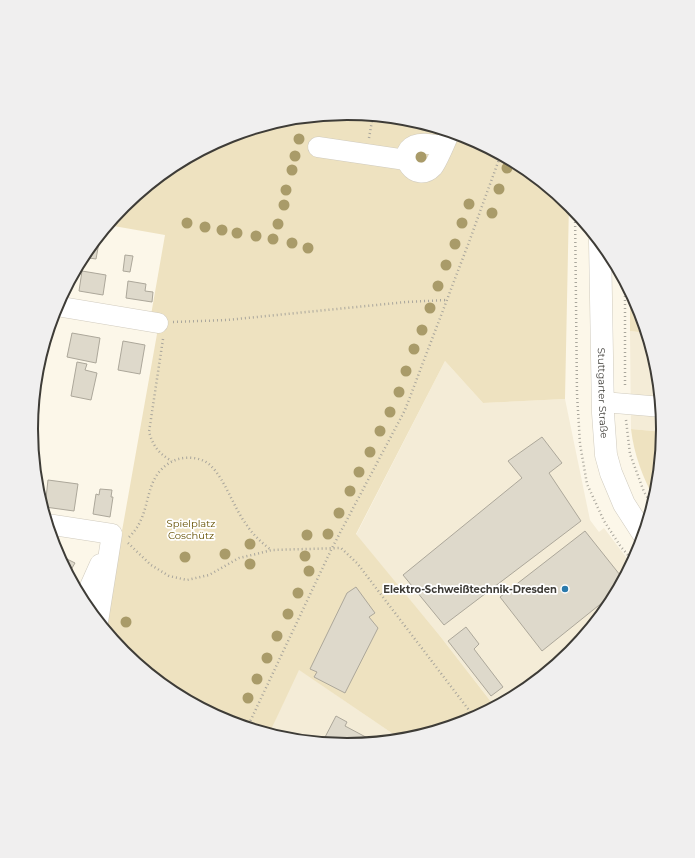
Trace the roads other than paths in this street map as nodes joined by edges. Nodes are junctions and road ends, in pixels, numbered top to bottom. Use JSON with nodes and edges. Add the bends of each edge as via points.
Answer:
{"nodes":[{"id":1,"x":447,"y":139,"type":"edge"},
{"id":2,"x":318,"y":147,"type":"dead end"},
{"id":3,"x":600,"y":251,"type":"edge"},
{"id":4,"x":64,"y":307,"type":"edge"},
{"id":5,"x":158,"y":323,"type":"road end"},
{"id":6,"x":603,"y":402,"type":"junction"},
{"id":7,"x":656,"y":406,"type":"edge"},
{"id":8,"x":53,"y":525,"type":"edge"},
{"id":9,"x":640,"y":530,"type":"edge"},
{"id":10,"x":110,"y":544,"type":"junction"},
{"id":11,"x":86,"y":595,"type":"edge"},
{"id":12,"x":99,"y":613,"type":"edge"}],
"edges":[{"from":1,"to":2,"type":"street","via":[[433,167],[425,172],[417,172],[410,168],[406,160]]},
{"from":3,"to":6,"type":"main road","name":"Stuttgarter Straße"},
{"from":4,"to":5,"type":"street"},
{"from":6,"to":7,"type":"street"},
{"from":6,"to":9,"type":"main road","name":"Stuttgarter Straße","via":[[606,455],[624,504]]},
{"from":8,"to":10,"type":"street","via":[[112,534]]},
{"from":10,"to":11,"type":"street"},
{"from":10,"to":12,"type":"street"}]}
